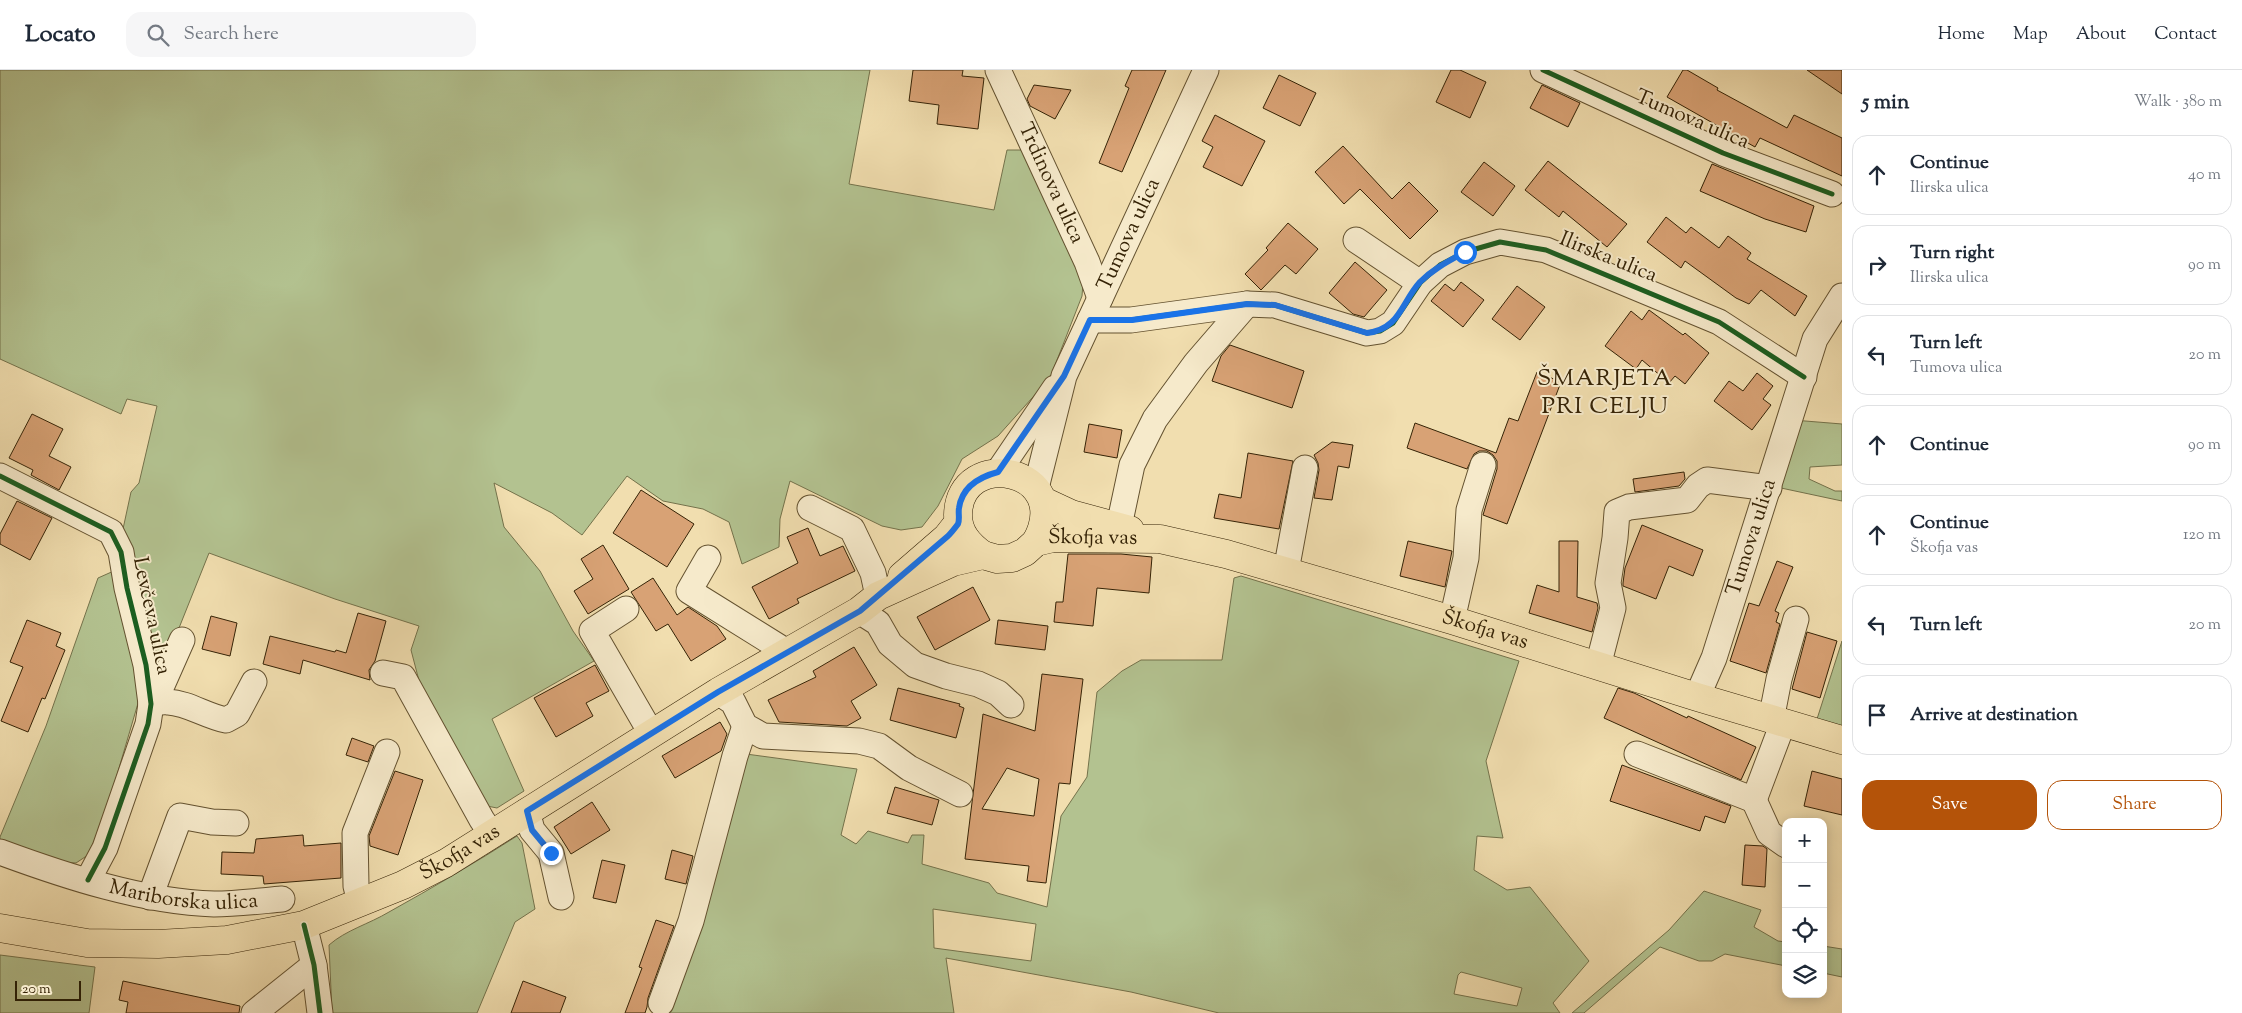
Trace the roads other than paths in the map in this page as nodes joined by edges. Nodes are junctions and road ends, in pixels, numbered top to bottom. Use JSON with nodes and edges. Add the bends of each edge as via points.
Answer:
{"nodes":[{"id":1,"x":998,"y":70,"type":"edge"},
{"id":2,"x":1206,"y":70,"type":"edge"},
{"id":3,"x":1543,"y":70,"type":"edge"},
{"id":4,"x":1832,"y":194,"type":"dead end"},
{"id":5,"x":1356,"y":240,"type":"dead end"},
{"id":6,"x":1420,"y":283,"type":"junction"},
{"id":7,"x":1842,"y":296,"type":"edge"},
{"id":8,"x":1100,"y":298,"type":"junction"},
{"id":9,"x":1247,"y":304,"type":"junction"},
{"id":10,"x":1090,"y":320,"type":"junction"},
{"id":11,"x":1064,"y":376,"type":"junction"},
{"id":12,"x":1804,"y":377,"type":"junction"},
{"id":13,"x":1483,"y":465,"type":"dead end"},
{"id":14,"x":1305,"y":468,"type":"dead end"},
{"id":15,"x":998,"y":472,"type":"junction"},
{"id":16,"x":0,"y":476,"type":"edge"},
{"id":17,"x":1769,"y":488,"type":"junction"},
{"id":18,"x":1039,"y":495,"type":"junction"},
{"id":19,"x":810,"y":508,"type":"dead end"},
{"id":20,"x":958,"y":523,"type":"junction"},
{"id":21,"x":1119,"y":526,"type":"junction"},
{"id":22,"x":1160,"y":539,"type":"junction"},
{"id":23,"x":1036,"y":542,"type":"junction"},
{"id":24,"x":983,"y":555,"type":"junction"},
{"id":25,"x":708,"y":558,"type":"dead end"},
{"id":26,"x":1286,"y":571,"type":"junction"},
{"id":27,"x":869,"y":604,"type":"junction"},
{"id":28,"x":626,"y":609,"type":"dead end"},
{"id":29,"x":1796,"y":619,"type":"dead end"},
{"id":30,"x":1452,"y":620,"type":"junction"},
{"id":31,"x":182,"y":640,"type":"dead end"},
{"id":32,"x":787,"y":652,"type":"junction"},
{"id":33,"x":1598,"y":666,"type":"junction"},
{"id":34,"x":383,"y":673,"type":"dead end"},
{"id":35,"x":254,"y":682,"type":"dead end"},
{"id":36,"x":718,"y":692,"type":"junction"},
{"id":37,"x":1697,"y":697,"type":"junction"},
{"id":38,"x":151,"y":704,"type":"junction"},
{"id":39,"x":1011,"y":706,"type":"dead end"},
{"id":40,"x":1777,"y":721,"type":"junction"},
{"id":41,"x":745,"y":726,"type":"junction"},
{"id":42,"x":651,"y":733,"type":"junction"},
{"id":43,"x":1842,"y":740,"type":"edge"},
{"id":44,"x":386,"y":752,"type":"dead end"},
{"id":45,"x":1637,"y":754,"type":"dead end"},
{"id":46,"x":960,"y":794,"type":"dead end"},
{"id":47,"x":1754,"y":800,"type":"junction"},
{"id":48,"x":527,"y":811,"type":"junction"},
{"id":49,"x":236,"y":823,"type":"dead end"},
{"id":50,"x":492,"y":834,"type":"junction"},
{"id":51,"x":1782,"y":842,"type":"edge"},
{"id":52,"x":0,"y":852,"type":"edge"},
{"id":53,"x":88,"y":880,"type":"junction"},
{"id":54,"x":150,"y":897,"type":"junction"},
{"id":55,"x":561,"y":897,"type":"dead end"},
{"id":56,"x":282,"y":899,"type":"dead end"},
{"id":57,"x":360,"y":902,"type":"junction"},
{"id":58,"x":304,"y":925,"type":"junction"},
{"id":59,"x":0,"y":928,"type":"edge"},
{"id":60,"x":314,"y":965,"type":"junction"},
{"id":61,"x":661,"y":1003,"type":"dead end"},
{"id":62,"x":254,"y":1013,"type":"edge"},
{"id":63,"x":320,"y":1013,"type":"edge"}],
"edges":[{"from":1,"to":8,"type":"street","name":"Trdinova ulica","via":[[1088,262]]},
{"from":2,"to":8,"type":"street","name":"Tumova ulica"},
{"from":3,"to":4,"type":"street","name":"Tumova ulica","via":[[1723,153]]},
{"from":5,"to":6,"type":"street"},
{"from":6,"to":9,"type":"street","name":"Ilirska ulica","via":[[1393,323],[1380,331],[1367,333],[1275,305]]},
{"from":6,"to":12,"type":"street","name":"Ilirska ulica","via":[[1440,265],[1465,252],[1500,242],[1546,250],[1719,322]]},
{"from":7,"to":12,"type":"street","name":"Tumova ulica","via":[[1815,339]]},
{"from":8,"to":10,"type":"street","name":"Tumova ulica"},
{"from":9,"to":10,"type":"street","name":"Ilirska ulica","via":[[1132,320]]},
{"from":9,"to":21,"type":"street","via":[[1196,363],[1155,419],[1132,465]]},
{"from":10,"to":11,"type":"street","name":"Tumova ulica"},
{"from":11,"to":15,"type":"street"},
{"from":11,"to":18,"type":"street","name":"Tumova ulica"},
{"from":12,"to":17,"type":"street","name":"Tumova ulica"},
{"from":13,"to":30,"type":"street","via":[[1470,510],[1466,558]]},
{"from":14,"to":26,"type":"street"},
{"from":15,"to":18,"type":"main road","via":[[1012,473],[1026,480]]},
{"from":15,"to":20,"type":"main road","via":[[984,476],[963,495],[958,508]]},
{"from":16,"to":38,"type":"street","name":"Levčeva ulica","via":[[112,532],[121,552]]},
{"from":17,"to":33,"type":"street","via":[[1707,480],[1687,500],[1617,512],[1608,583],[1613,608]]},
{"from":17,"to":37,"type":"street","name":"Tumova ulica","via":[[1714,658]]},
{"from":18,"to":21,"type":"main road","via":[[1071,514]]},
{"from":18,"to":23,"type":"main road","via":[[1045,515],[1043,530]]},
{"from":19,"to":27,"type":"street","via":[[852,529],[873,573]]},
{"from":20,"to":24,"type":"main road","via":[[963,536]]},
{"from":20,"to":27,"type":"main road","via":[[948,536]]},
{"from":21,"to":22,"type":"main road"},
{"from":22,"to":23,"type":"main road","name":"Škofja vas","via":[[1053,538]]},
{"from":22,"to":26,"type":"main road","name":"Škofja vas"},
{"from":23,"to":24,"type":"main road","name":"Škofja vas","via":[[1012,558],[997,559]]},
{"from":24,"to":27,"type":"main road","name":"Škofja vas","via":[[953,562]]},
{"from":25,"to":32,"type":"street","via":[[688,591]]},
{"from":26,"to":30,"type":"main road","name":"Škofja vas"},
{"from":27,"to":32,"type":"main road","name":"Škofja vas"},
{"from":27,"to":39,"type":"street","via":[[890,644],[915,665],[978,684],[998,693]]},
{"from":28,"to":42,"type":"street","via":[[592,630]]},
{"from":29,"to":40,"type":"street","via":[[1779,679]]},
{"from":30,"to":33,"type":"main road","name":"Škofja vas"},
{"from":31,"to":38,"type":"street"},
{"from":32,"to":36,"type":"main road","name":"Škofja vas"},
{"from":33,"to":37,"type":"main road","name":"Škofja vas"},
{"from":34,"to":50,"type":"street","via":[[403,677]]},
{"from":35,"to":38,"type":"street","via":[[237,714],[226,720],[168,702]]},
{"from":36,"to":41,"type":"street","via":[[733,702]]},
{"from":36,"to":42,"type":"main road","name":"Škofja vas"},
{"from":37,"to":40,"type":"main road","name":"Škofja vas"},
{"from":38,"to":53,"type":"street","name":"Levčeva ulica","via":[[130,781],[105,848]]},
{"from":40,"to":43,"type":"main road","name":"Škofja vas"},
{"from":40,"to":47,"type":"street"},
{"from":41,"to":46,"type":"street","via":[[762,736],[859,741],[879,746],[908,768]]},
{"from":41,"to":61,"type":"street","via":[[692,921]]},
{"from":42,"to":48,"type":"main road","name":"Škofja vas"},
{"from":44,"to":57,"type":"street","via":[[355,833],[356,886]]},
{"from":45,"to":47,"type":"street"},
{"from":47,"to":51,"type":"street","via":[[1769,833]]},
{"from":48,"to":50,"type":"main road","name":"Škofja vas"},
{"from":48,"to":55,"type":"street","via":[[532,830],[551,853]]},
{"from":49,"to":54,"type":"street","via":[[180,816]]},
{"from":50,"to":57,"type":"main road","name":"Škofja vas","via":[[404,885]]},
{"from":52,"to":53,"type":"street","name":"Mariborska ulica"},
{"from":53,"to":54,"type":"street","name":"Mariborska ulica"},
{"from":54,"to":56,"type":"street","name":"Mariborska ulica","via":[[213,904]]},
{"from":57,"to":58,"type":"main road","name":"Škofja vas"},
{"from":58,"to":59,"type":"main road","name":"Škofja vas","via":[[227,940],[158,944],[87,943]]},
{"from":58,"to":60,"type":"street"},
{"from":60,"to":62,"type":"street"},
{"from":60,"to":63,"type":"street"}]}
